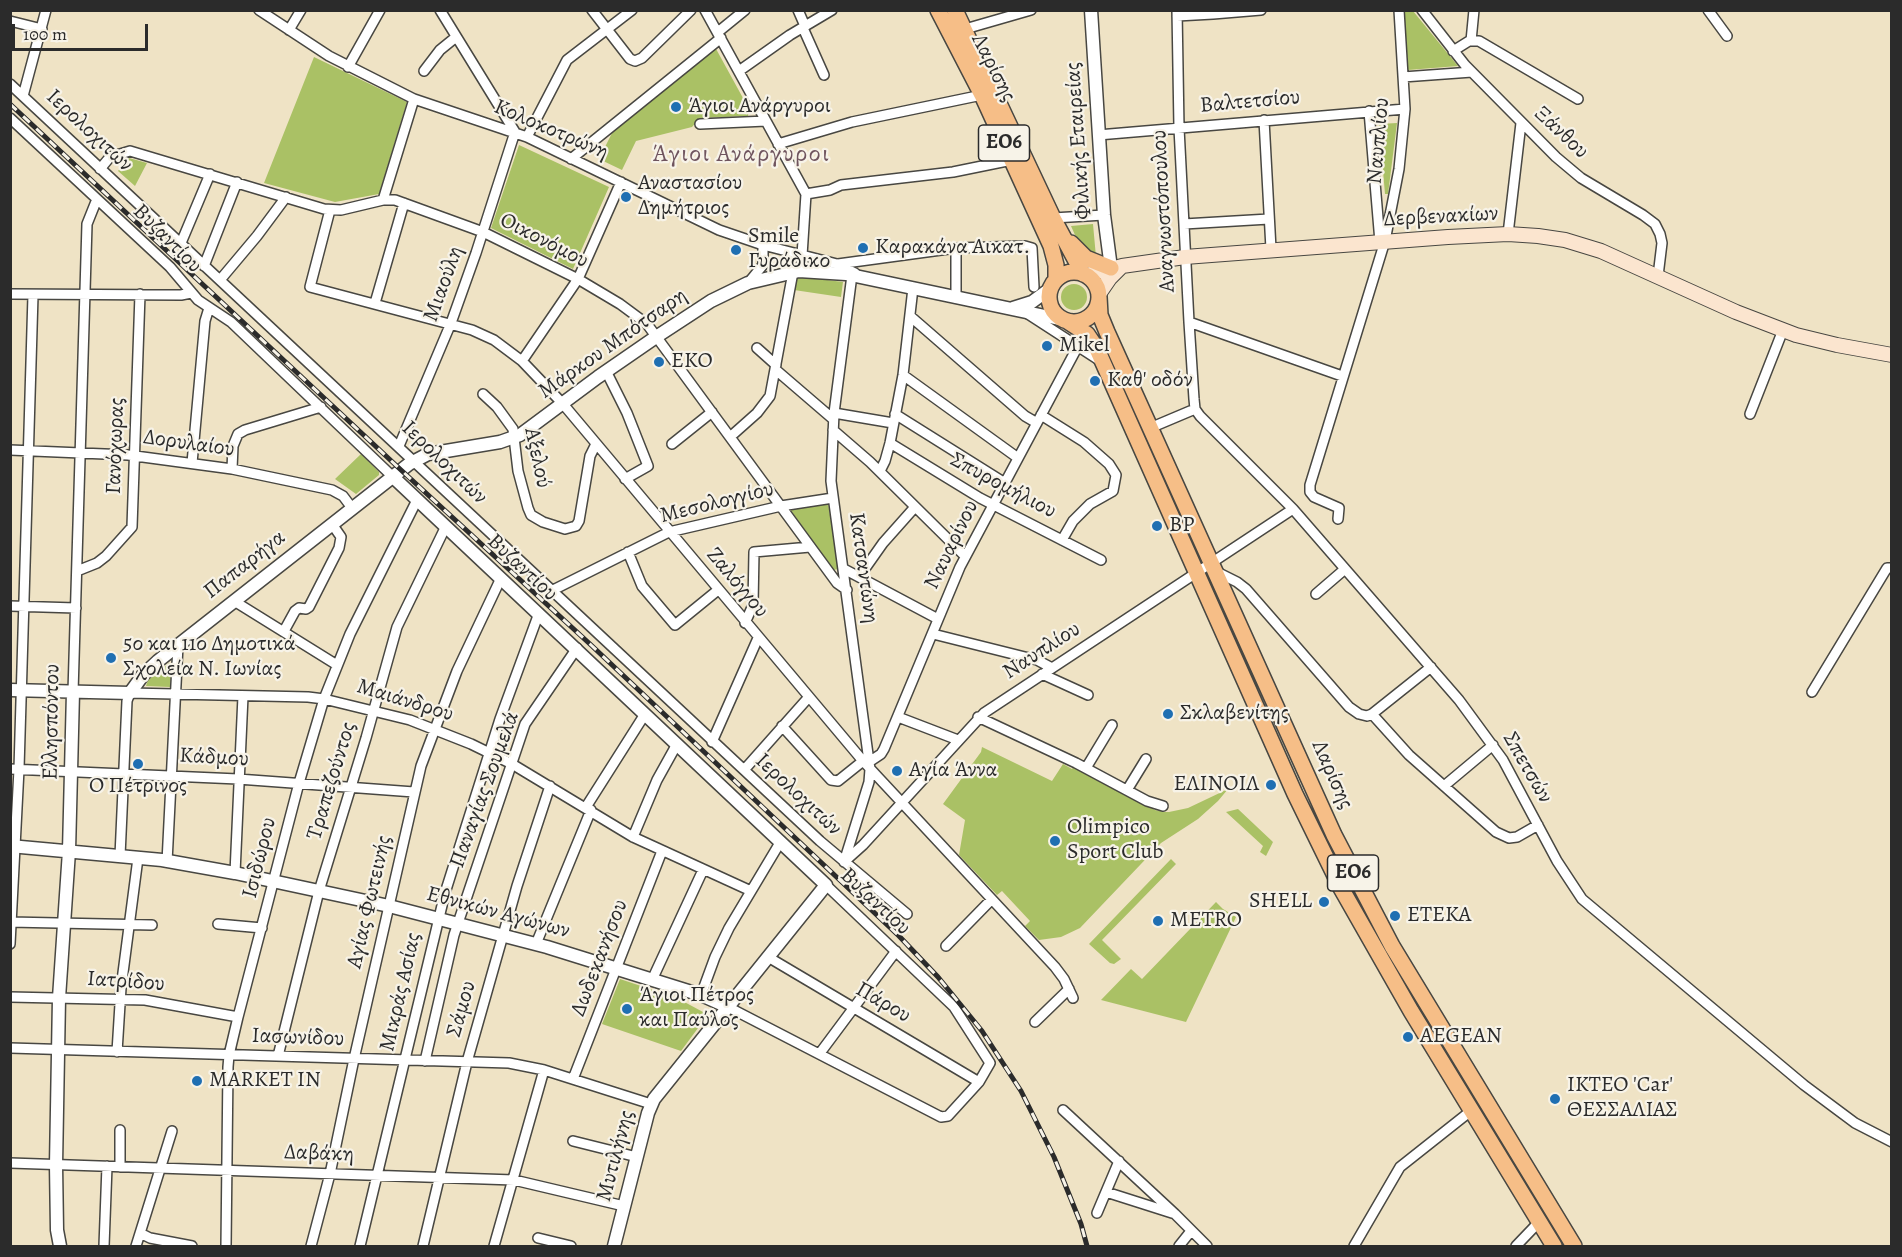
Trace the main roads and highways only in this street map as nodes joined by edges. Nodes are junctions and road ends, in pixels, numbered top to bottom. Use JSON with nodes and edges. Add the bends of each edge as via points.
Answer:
{"nodes":[{"id":1,"x":938,"y":10,"type":"edge"},
{"id":2,"x":955,"y":10,"type":"edge"},
{"id":3,"x":1053,"y":218,"type":"junction"},
{"id":4,"x":1116,"y":267,"type":"junction"},
{"id":5,"x":1085,"y":275,"type":"junction"},
{"id":6,"x":1054,"y":284,"type":"junction"},
{"id":7,"x":1099,"y":296,"type":"junction"},
{"id":8,"x":1066,"y":320,"type":"junction"},
{"id":9,"x":1892,"y":355,"type":"edge"},
{"id":10,"x":1554,"y":1246,"type":"edge"},
{"id":11,"x":1574,"y":1246,"type":"edge"}],
"edges":[{"from":1,"to":6,"type":"main road","name":"Λαρίσης","number":"ΕΟ6","via":[[982,95],[1052,250],[1056,265]]},
{"from":2,"to":3,"type":"main road","name":"Λαρίσης","number":"ΕΟ6"},
{"from":3,"to":4,"type":"main road","via":[[1081,254]]},
{"from":3,"to":5,"type":"main road","name":"Λαρίσης","number":"ΕΟ6"},
{"from":4,"to":5,"type":"main road","name":"Δερβενακίων"},
{"from":4,"to":7,"type":"main road"},
{"from":4,"to":9,"type":"main road","name":"Δερβενακίων","via":[[1271,249],[1508,234],[1547,237],[1580,244],[1783,330]]},
{"from":5,"to":6,"type":"main road","via":[[1068,273]]},
{"from":5,"to":7,"type":"main road","number":"ΕΟ6","via":[[1095,284]]},
{"from":6,"to":8,"type":"main road","number":"ΕΟ6","via":[[1049,297],[1052,308]]},
{"from":7,"to":8,"type":"main road","via":[[1097,308],[1090,316],[1081,321]]},
{"from":7,"to":11,"type":"main road","name":"Λαρίσης","number":"ΕΟ6","via":[[1103,323],[1334,835],[1387,937]]},
{"from":8,"to":10,"type":"main road","name":"Λαρίσης","number":"ΕΟ6","via":[[1089,337],[1103,363],[1319,844],[1364,930]]}]}
